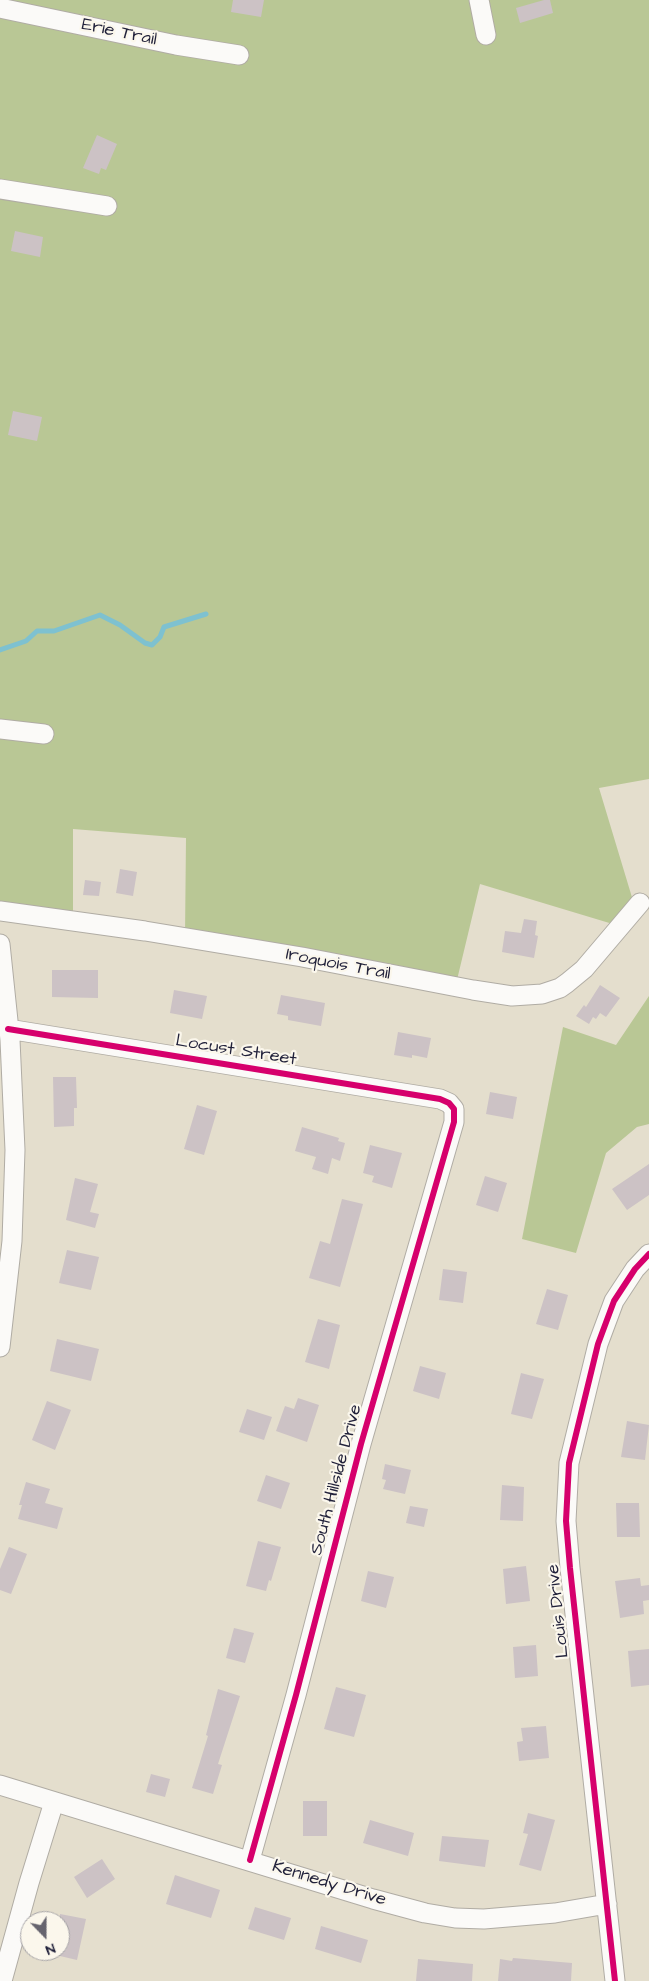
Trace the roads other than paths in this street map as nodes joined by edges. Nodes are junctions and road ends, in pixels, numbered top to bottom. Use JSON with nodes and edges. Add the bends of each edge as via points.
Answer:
{"nodes":[{"id":1,"x":479,"y":0,"type":"edge"},
{"id":2,"x":0,"y":8,"type":"edge"},
{"id":3,"x":486,"y":34,"type":"dead end"},
{"id":4,"x":238,"y":55,"type":"dead end"},
{"id":5,"x":0,"y":189,"type":"edge"},
{"id":6,"x":107,"y":206,"type":"dead end"},
{"id":7,"x":0,"y":729,"type":"edge"},
{"id":8,"x":44,"y":734,"type":"dead end"},
{"id":9,"x":640,"y":903,"type":"dead end"},
{"id":10,"x":0,"y":911,"type":"edge"},
{"id":11,"x":0,"y":944,"type":"edge"},
{"id":12,"x":8,"y":1029,"type":"junction"},
{"id":13,"x":454,"y":1109,"type":"joint"},
{"id":14,"x":649,"y":1254,"type":"edge"},
{"id":15,"x":0,"y":1347,"type":"edge"},
{"id":16,"x":0,"y":1785,"type":"edge"},
{"id":17,"x":54,"y":1802,"type":"junction"},
{"id":18,"x":250,"y":1860,"type":"junction"},
{"id":19,"x":607,"y":1904,"type":"junction"},
{"id":20,"x":2,"y":1981,"type":"edge"},
{"id":21,"x":615,"y":1981,"type":"edge"}],
"edges":[{"from":1,"to":3,"type":"street"},
{"from":2,"to":4,"type":"street","name":"Erie Trail"},
{"from":5,"to":6,"type":"street"},
{"from":7,"to":8,"type":"street"},
{"from":9,"to":10,"type":"street","name":"Iroquois Trail","via":[[584,969],[567,984],[542,994],[512,996],[204,941]]},
{"from":11,"to":12,"type":"street"},
{"from":12,"to":13,"type":"street","name":"Locust Street","via":[[440,1099]]},
{"from":12,"to":15,"type":"street","via":[[14,1100],[15,1195]]},
{"from":13,"to":18,"type":"street","name":"South Hillside Drive","via":[[454,1122],[361,1444]]},
{"from":14,"to":19,"type":"street","name":"Louis Drive","via":[[614,1301],[598,1344],[569,1463],[566,1521],[570,1568]]},
{"from":16,"to":17,"type":"street","name":"Kennedy Drive"},
{"from":17,"to":18,"type":"street","name":"Kennedy Drive"},
{"from":17,"to":20,"type":"street"},
{"from":18,"to":19,"type":"street","name":"Kennedy Drive","via":[[373,1899],[455,1918],[555,1913]]},
{"from":19,"to":21,"type":"street","name":"Louis Drive"}]}
